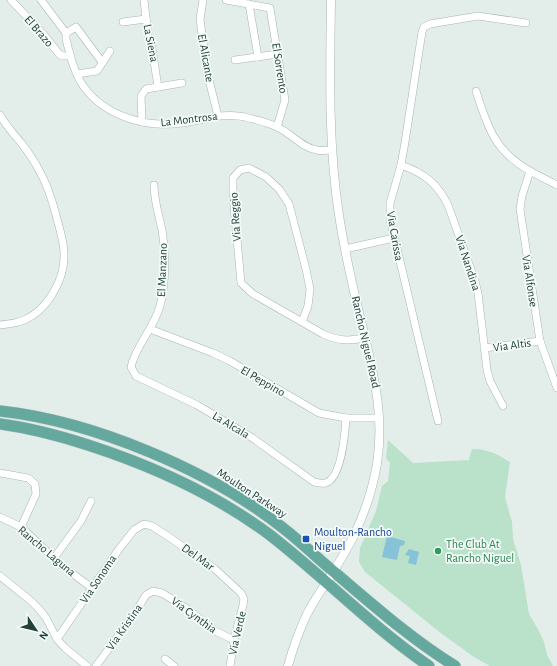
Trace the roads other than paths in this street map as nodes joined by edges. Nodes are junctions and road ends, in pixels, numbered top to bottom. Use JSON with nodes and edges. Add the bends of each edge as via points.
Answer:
{"nodes":[{"id":1,"x":11,"y":0,"type":"edge"},
{"id":2,"x":41,"y":0,"type":"edge"},
{"id":3,"x":144,"y":0,"type":"edge"},
{"id":4,"x":203,"y":0,"type":"edge"},
{"id":5,"x":226,"y":0,"type":"edge"},
{"id":6,"x":331,"y":0,"type":"edge"},
{"id":7,"x":249,"y":4,"type":"junction"},
{"id":8,"x":146,"y":19,"type":"junction"},
{"id":9,"x":123,"y":22,"type":"dead end"},
{"id":10,"x":526,"y":23,"type":"dead end"},
{"id":11,"x":66,"y":33,"type":"junction"},
{"id":12,"x":110,"y":51,"type":"dead end"},
{"id":13,"x":278,"y":54,"type":"junction"},
{"id":14,"x":70,"y":56,"type":"junction"},
{"id":15,"x":258,"y":57,"type":"junction"},
{"id":16,"x":235,"y":60,"type":"dead end"},
{"id":17,"x":102,"y":62,"type":"junction"},
{"id":18,"x":76,"y":74,"type":"junction"},
{"id":19,"x":182,"y":83,"type":"dead end"},
{"id":20,"x":158,"y":87,"type":"junction"},
{"id":21,"x":476,"y":91,"type":"dead end"},
{"id":22,"x":0,"y":115,"type":"edge"},
{"id":23,"x":218,"y":116,"type":"junction"},
{"id":24,"x":142,"y":122,"type":"junction"},
{"id":25,"x":278,"y":127,"type":"junction"},
{"id":26,"x":332,"y":150,"type":"junction"},
{"id":27,"x":401,"y":165,"type":"junction"},
{"id":28,"x":530,"y":171,"type":"junction"},
{"id":29,"x":557,"y":185,"type":"edge"},
{"id":30,"x":154,"y":186,"type":"dead end"},
{"id":31,"x":394,"y":238,"type":"junction"},
{"id":32,"x":345,"y":249,"type":"junction"},
{"id":33,"x":302,"y":322,"type":"junction"},
{"id":34,"x":0,"y":325,"type":"edge"},
{"id":35,"x":150,"y":329,"type":"junction"},
{"id":36,"x":365,"y":338,"type":"junction"},
{"id":37,"x":540,"y":341,"type":"junction"},
{"id":38,"x":484,"y":348,"type":"junction"},
{"id":39,"x":133,"y":372,"type":"joint"},
{"id":40,"x":557,"y":388,"type":"edge"},
{"id":41,"x":503,"y":406,"type":"dead end"},
{"id":42,"x":0,"y":411,"type":"edge"},
{"id":43,"x":346,"y":418,"type":"junction"},
{"id":44,"x":380,"y":418,"type":"junction"},
{"id":45,"x":438,"y":421,"type":"dead end"},
{"id":46,"x":0,"y":424,"type":"edge"},
{"id":47,"x":0,"y":473,"type":"edge"},
{"id":48,"x":91,"y":501,"type":"dead end"},
{"id":49,"x":0,"y":518,"type":"edge"},
{"id":50,"x":144,"y":524,"type":"joint"},
{"id":51,"x":21,"y":527,"type":"junction"},
{"id":52,"x":54,"y":558,"type":"junction"},
{"id":53,"x":333,"y":571,"type":"junction"},
{"id":54,"x":0,"y":576,"type":"edge"},
{"id":55,"x":326,"y":583,"type":"junction"},
{"id":56,"x":92,"y":588,"type":"junction"},
{"id":57,"x":153,"y":591,"type":"joint"},
{"id":58,"x":244,"y":600,"type":"joint"},
{"id":59,"x":58,"y":639,"type":"junction"},
{"id":60,"x":234,"y":640,"type":"junction"},
{"id":61,"x":165,"y":659,"type":"dead end"},
{"id":62,"x":87,"y":666,"type":"edge"},
{"id":63,"x":96,"y":666,"type":"edge"},
{"id":64,"x":174,"y":666,"type":"edge"},
{"id":65,"x":230,"y":666,"type":"edge"},
{"id":66,"x":288,"y":666,"type":"edge"},
{"id":67,"x":429,"y":666,"type":"edge"},
{"id":68,"x":455,"y":666,"type":"edge"}],
"edges":[{"from":1,"to":14,"type":"street","name":"El Brazo","via":[[45,36],[58,54]]},
{"from":2,"to":11,"type":"street"},
{"from":3,"to":8,"type":"street","name":"La Siena"},
{"from":4,"to":23,"type":"street","name":"El Alicante","via":[[200,18],[207,72]]},
{"from":5,"to":7,"type":"street"},
{"from":6,"to":26,"type":"street","name":"Rancho Niguel Road"},
{"from":7,"to":13,"type":"street","name":"El Sorrento","via":[[270,8]]},
{"from":7,"to":15,"type":"street"},
{"from":8,"to":9,"type":"street"},
{"from":8,"to":20,"type":"street","name":"La Siena"},
{"from":10,"to":27,"type":"street","name":"Via Carissa","via":[[478,16],[424,27]]},
{"from":11,"to":14,"type":"street","name":"La Montrosa"},
{"from":11,"to":17,"type":"street","via":[[76,27]]},
{"from":12,"to":17,"type":"street"},
{"from":13,"to":15,"type":"street"},
{"from":13,"to":25,"type":"street","name":"El Sorrento","via":[[285,100]]},
{"from":14,"to":18,"type":"street","name":"La Montrosa"},
{"from":15,"to":16,"type":"street"},
{"from":17,"to":18,"type":"street","via":[[97,70]]},
{"from":18,"to":24,"type":"street","name":"La Montrosa","via":[[84,87],[103,105],[123,116]]},
{"from":19,"to":20,"type":"street"},
{"from":20,"to":24,"type":"street","via":[[146,90],[141,96]]},
{"from":21,"to":28,"type":"street","via":[[501,148]]},
{"from":22,"to":34,"type":"street","via":[[33,159],[49,191],[62,240],[64,264],[56,290],[50,298],[31,316],[18,322]]},
{"from":23,"to":24,"type":"street","name":"La Montrosa","via":[[180,123]]},
{"from":23,"to":25,"type":"street","name":"La Montrosa","via":[[244,117]]},
{"from":25,"to":26,"type":"street","name":"La Montrosa","via":[[310,148]]},
{"from":26,"to":32,"type":"street","name":"Rancho Niguel Road"},
{"from":27,"to":31,"type":"street","name":"Via Carissa","via":[[390,202]]},
{"from":27,"to":38,"type":"street","name":"Via Nandina","via":[[424,176],[442,194],[448,205],[475,281]]},
{"from":28,"to":29,"type":"street"},
{"from":28,"to":37,"type":"street","name":"Via Alfonse","via":[[520,209]]},
{"from":30,"to":35,"type":"street","name":"El Manzano","via":[[154,200],[162,230],[164,251],[163,293]]},
{"from":31,"to":32,"type":"street"},
{"from":31,"to":45,"type":"street","name":"Via Carissa"},
{"from":32,"to":36,"type":"street","name":"Rancho Niguel Road"},
{"from":33,"to":33,"type":"street","name":"Via Reggio","via":[[254,294],[241,283],[233,195],[233,178],[240,170],[249,168],[266,177],[289,204],[310,289],[308,306]]},
{"from":33,"to":36,"type":"street","name":"Via Reggio","via":[[329,336],[350,340]]},
{"from":35,"to":39,"type":"street","name":"El Manzano","via":[[132,362]]},
{"from":35,"to":43,"type":"street","name":"El Peppino","via":[[213,353],[319,413]]},
{"from":36,"to":44,"type":"street","name":"Rancho Niguel Road","via":[[378,396]]},
{"from":37,"to":38,"type":"street","name":"Via Altis"},
{"from":37,"to":40,"type":"street","name":"Via Alfonse"},
{"from":38,"to":41,"type":"street","name":"Via Nandina","via":[[490,381]]},
{"from":39,"to":43,"type":"street","name":"La Alcala","via":[[136,376],[197,405],[245,433],[320,484],[326,483],[333,476],[343,449]]},
{"from":42,"to":53,"type":"main road","name":"Moulton Parkway","via":[[42,418],[92,431],[194,472],[237,496],[272,520]]},
{"from":43,"to":44,"type":"street","name":"El Peppino"},
{"from":44,"to":53,"type":"street","name":"Rancho Niguel Road","via":[[378,454],[369,495],[355,533]]},
{"from":46,"to":55,"type":"main road","name":"Moulton Parkway","via":[[41,432],[110,452],[201,491],[269,535]]},
{"from":47,"to":51,"type":"street","via":[[28,478],[35,484],[36,494]]},
{"from":48,"to":52,"type":"street"},
{"from":49,"to":51,"type":"street","name":"Rancho Laguna"},
{"from":50,"to":56,"type":"street","name":"Via Sonoma","via":[[134,530]]},
{"from":50,"to":58,"type":"street","name":"Del Mar","via":[[152,526],[215,569],[241,592]]},
{"from":51,"to":52,"type":"street","name":"Rancho Laguna"},
{"from":52,"to":56,"type":"street","name":"Rancho Laguna"},
{"from":53,"to":55,"type":"street","name":"Rancho Niguel Road"},
{"from":53,"to":68,"type":"main road","name":"Moulton Parkway","via":[[408,632]]},
{"from":54,"to":59,"type":"street","via":[[39,609]]},
{"from":55,"to":66,"type":"street","name":"Rancho Niguel Road","via":[[306,618]]},
{"from":55,"to":67,"type":"main road","name":"Moulton Parkway","via":[[393,640]]},
{"from":56,"to":59,"type":"street","name":"Via Sonoma"},
{"from":57,"to":60,"type":"street","name":"Via Cynthia","via":[[162,592],[215,631]]},
{"from":57,"to":63,"type":"street","name":"Via Kristina","via":[[146,595]]},
{"from":58,"to":60,"type":"street","name":"Via Verde"},
{"from":59,"to":62,"type":"street"},
{"from":60,"to":65,"type":"street","name":"Via Verde"},
{"from":61,"to":64,"type":"street"}]}
